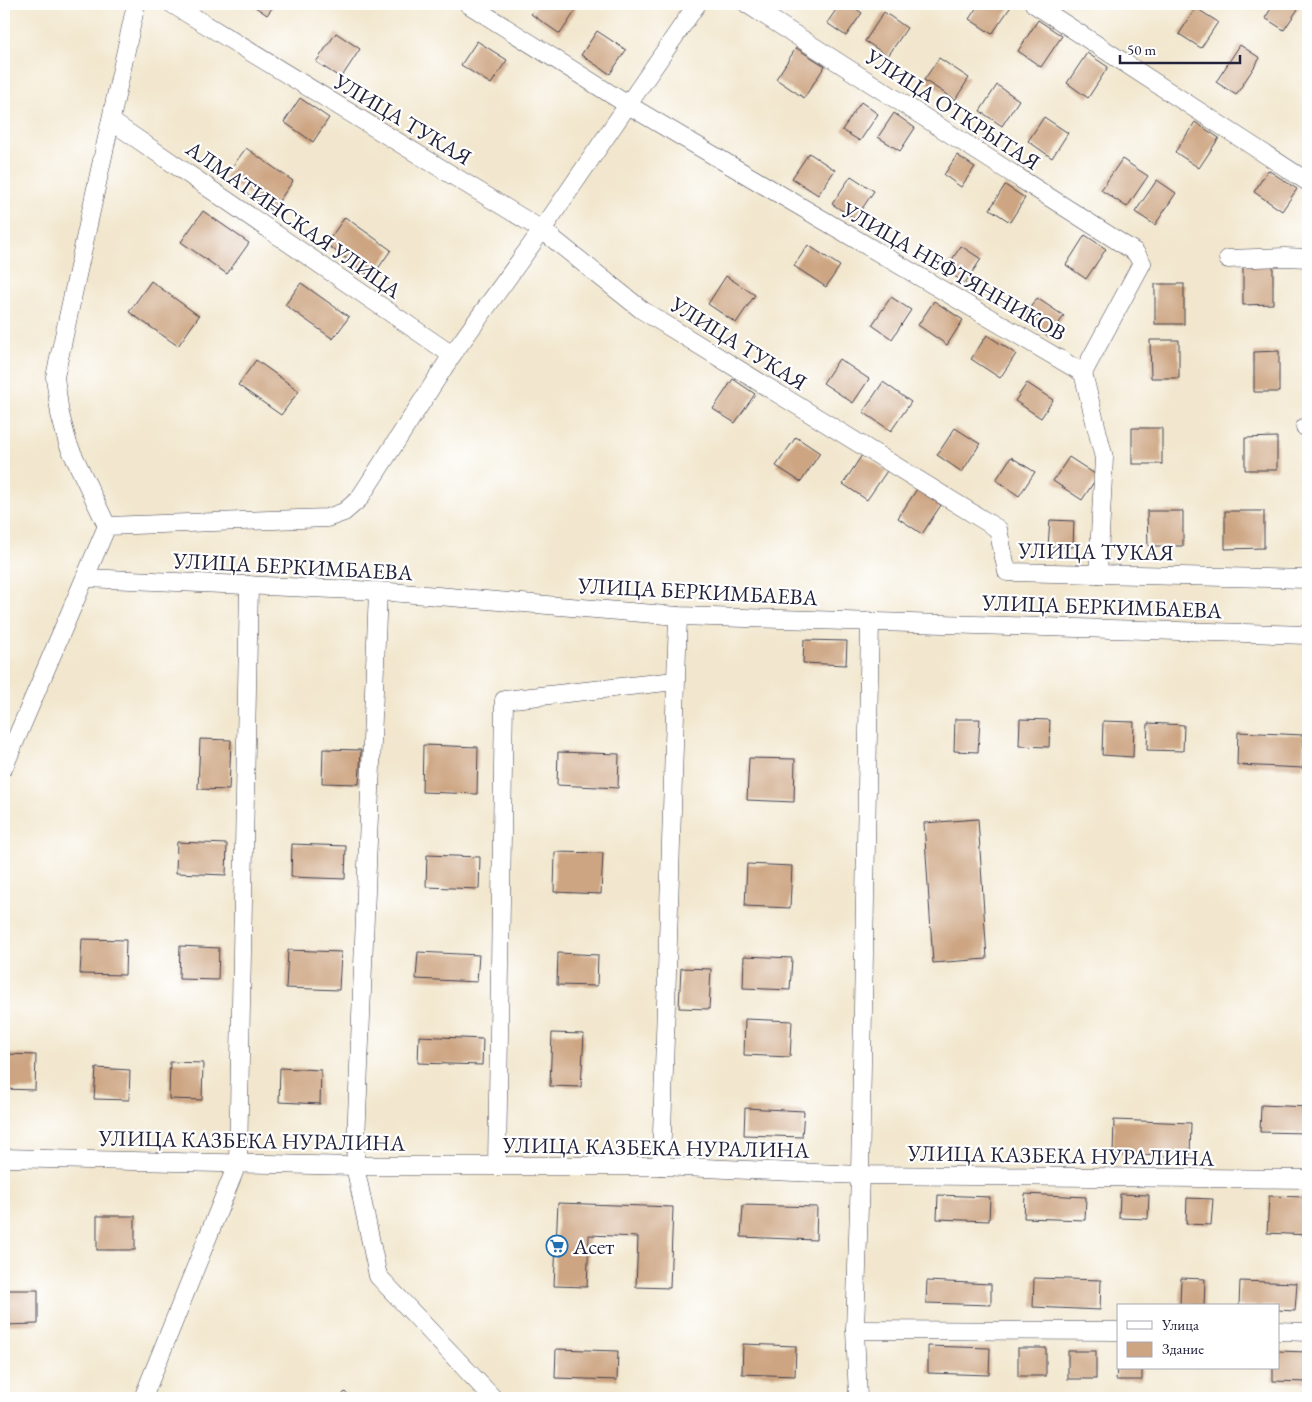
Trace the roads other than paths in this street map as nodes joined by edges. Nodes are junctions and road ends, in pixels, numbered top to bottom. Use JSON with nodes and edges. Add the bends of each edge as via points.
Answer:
{"nodes":[{"id":1,"x":136,"y":4,"type":"edge"},
{"id":2,"x":172,"y":4,"type":"edge"},
{"id":3,"x":468,"y":4,"type":"edge"},
{"id":4,"x":697,"y":4,"type":"edge"},
{"id":5,"x":747,"y":4,"type":"edge"},
{"id":6,"x":1034,"y":4,"type":"edge"},
{"id":7,"x":628,"y":105,"type":"junction"},
{"id":8,"x":111,"y":121,"type":"junction"},
{"id":9,"x":1308,"y":182,"type":"edge"},
{"id":10,"x":542,"y":230,"type":"junction"},
{"id":11,"x":1308,"y":258,"type":"edge"},
{"id":12,"x":1228,"y":259,"type":"dead end"},
{"id":13,"x":452,"y":355,"type":"junction"},
{"id":14,"x":1083,"y":373,"type":"junction"},
{"id":15,"x":107,"y":526,"type":"junction"},
{"id":16,"x":1098,"y":574,"type":"junction"},
{"id":17,"x":85,"y":578,"type":"junction"},
{"id":18,"x":1308,"y":579,"type":"edge"},
{"id":19,"x":249,"y":585,"type":"junction"},
{"id":20,"x":378,"y":591,"type":"junction"},
{"id":21,"x":678,"y":616,"type":"junction"},
{"id":22,"x":870,"y":622,"type":"junction"},
{"id":23,"x":1308,"y":635,"type":"edge"},
{"id":24,"x":675,"y":681,"type":"junction"},
{"id":25,"x":4,"y":767,"type":"edge"},
{"id":26,"x":4,"y":1158,"type":"edge"},
{"id":27,"x":238,"y":1162,"type":"junction"},
{"id":28,"x":355,"y":1166,"type":"junction"},
{"id":29,"x":497,"y":1166,"type":"junction"},
{"id":30,"x":661,"y":1166,"type":"junction"},
{"id":31,"x":860,"y":1176,"type":"junction"},
{"id":32,"x":1308,"y":1179,"type":"edge"},
{"id":33,"x":855,"y":1330,"type":"junction"},
{"id":34,"x":1117,"y":1331,"type":"edge"},
{"id":35,"x":1280,"y":1332,"type":"edge"},
{"id":36,"x":1308,"y":1332,"type":"edge"},
{"id":37,"x":144,"y":1398,"type":"edge"},
{"id":38,"x":493,"y":1398,"type":"edge"},
{"id":39,"x":858,"y":1398,"type":"edge"}],
"edges":[{"from":1,"to":8,"type":"street"},
{"from":2,"to":10,"type":"street","name":"УЛИЦА ТУКАЯ"},
{"from":3,"to":7,"type":"street","name":"УЛИЦА НЕФТЯННИКОВ"},
{"from":4,"to":7,"type":"street"},
{"from":5,"to":14,"type":"street","name":"УЛИЦА ОТКРЫТАЯ","via":[[1135,252],[1142,263]]},
{"from":6,"to":9,"type":"street"},
{"from":7,"to":10,"type":"street"},
{"from":7,"to":14,"type":"street","name":"УЛИЦА НЕФТЯННИКОВ"},
{"from":8,"to":13,"type":"street","name":"АЛМАТИНСКАЯ УЛИЦА"},
{"from":8,"to":15,"type":"street","via":[[55,377],[68,444]]},
{"from":10,"to":13,"type":"street"},
{"from":10,"to":16,"type":"street","name":"УЛИЦА ТУКАЯ","via":[[642,310],[998,529],[1007,572]]},
{"from":11,"to":12,"type":"street"},
{"from":13,"to":15,"type":"street","via":[[359,499],[344,512],[327,518]]},
{"from":14,"to":16,"type":"street","via":[[1104,458]]},
{"from":15,"to":17,"type":"street"},
{"from":16,"to":18,"type":"street","name":"УЛИЦА ТУКАЯ"},
{"from":17,"to":19,"type":"street","name":"УЛИЦА БЕРКИМБАЕВА"},
{"from":17,"to":25,"type":"street"},
{"from":19,"to":20,"type":"street","name":"УЛИЦА БЕРКИМБАЕВА"},
{"from":19,"to":27,"type":"street"},
{"from":20,"to":21,"type":"street","name":"УЛИЦА БЕРКИМБАЕВА"},
{"from":20,"to":28,"type":"street"},
{"from":21,"to":22,"type":"street","name":"УЛИЦА БЕРКИМБАЕВА"},
{"from":21,"to":24,"type":"street"},
{"from":22,"to":23,"type":"street","name":"УЛИЦА БЕРКИМБАЕВА"},
{"from":22,"to":31,"type":"street"},
{"from":24,"to":29,"type":"street","via":[[504,700]]},
{"from":24,"to":30,"type":"street"},
{"from":26,"to":27,"type":"street","name":"УЛИЦА КАЗБЕКА НУРАЛИНА"},
{"from":27,"to":28,"type":"street","name":"УЛИЦА КАЗБЕКА НУРАЛИНА"},
{"from":27,"to":37,"type":"street"},
{"from":28,"to":29,"type":"street","name":"УЛИЦА КАЗБЕКА НУРАЛИНА"},
{"from":28,"to":38,"type":"street","via":[[378,1276]]},
{"from":29,"to":30,"type":"street","name":"УЛИЦА КАЗБЕКА НУРАЛИНА"},
{"from":30,"to":31,"type":"street","name":"УЛИЦА КАЗБЕКА НУРАЛИНА"},
{"from":31,"to":32,"type":"street","name":"УЛИЦА КАЗБЕКА НУРАЛИНА"},
{"from":31,"to":33,"type":"street"},
{"from":33,"to":34,"type":"street"},
{"from":33,"to":39,"type":"street"},
{"from":35,"to":36,"type":"street"}]}
